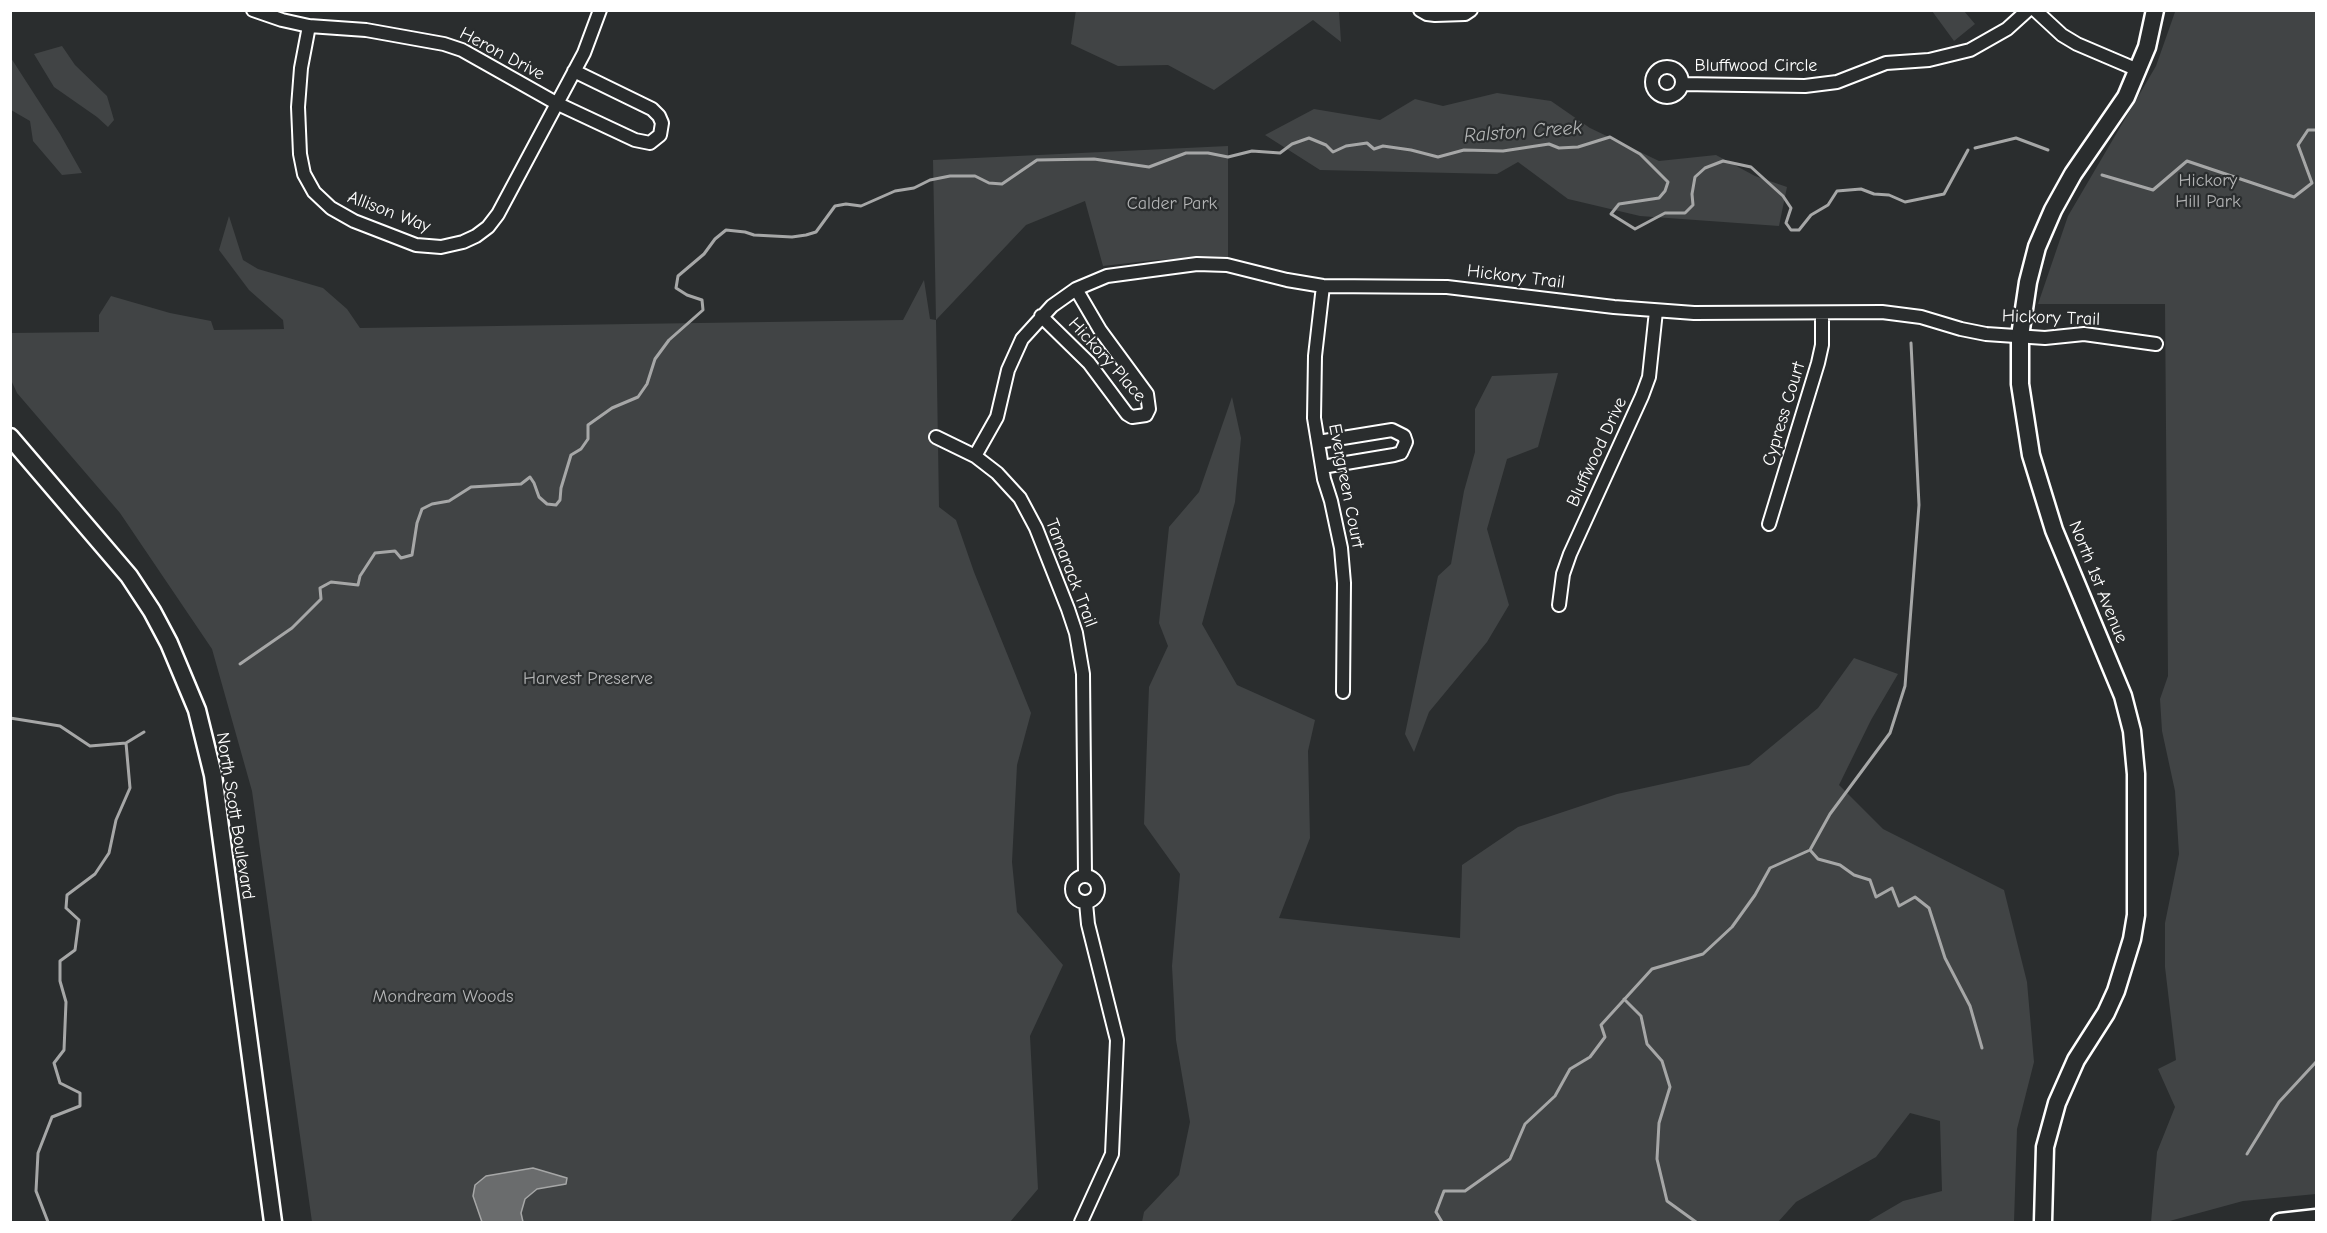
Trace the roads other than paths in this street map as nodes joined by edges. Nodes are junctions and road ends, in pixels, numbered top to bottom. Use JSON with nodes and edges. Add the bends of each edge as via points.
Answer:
{"nodes":[{"id":1,"x":254,"y":10,"type":"edge"},
{"id":2,"x":600,"y":10,"type":"edge"},
{"id":3,"x":1420,"y":10,"type":"edge"},
{"id":4,"x":1471,"y":10,"type":"edge"},
{"id":5,"x":2028,"y":10,"type":"edge"},
{"id":6,"x":2035,"y":10,"type":"edge"},
{"id":7,"x":2155,"y":10,"type":"edge"},
{"id":8,"x":309,"y":26,"type":"junction"},
{"id":9,"x":2139,"y":70,"type":"junction"},
{"id":10,"x":574,"y":71,"type":"junction"},
{"id":11,"x":1682,"y":84,"type":"dead end"},
{"id":12,"x":556,"y":103,"type":"junction"},
{"id":13,"x":1323,"y":286,"type":"junction"},
{"id":14,"x":1076,"y":289,"type":"junction"},
{"id":15,"x":1656,"y":311,"type":"junction"},
{"id":16,"x":1822,"y":313,"type":"junction"},
{"id":17,"x":1041,"y":316,"type":"junction"},
{"id":18,"x":2020,"y":336,"type":"junction"},
{"id":19,"x":2156,"y":344,"type":"dead end"},
{"id":20,"x":10,"y":437,"type":"edge"},
{"id":21,"x":936,"y":437,"type":"dead end"},
{"id":22,"x":1318,"y":442,"type":"junction"},
{"id":23,"x":975,"y":456,"type":"junction"},
{"id":24,"x":1322,"y":467,"type":"junction"},
{"id":25,"x":1769,"y":524,"type":"dead end"},
{"id":26,"x":1558,"y":606,"type":"dead end"},
{"id":27,"x":1343,"y":692,"type":"dead end"},
{"id":28,"x":1085,"y":876,"type":"junction"},
{"id":29,"x":1086,"y":903,"type":"junction"},
{"id":30,"x":2043,"y":1180,"type":"junction"},
{"id":31,"x":2316,"y":1218,"type":"edge"},
{"id":32,"x":273,"y":1222,"type":"edge"},
{"id":33,"x":1081,"y":1222,"type":"edge"},
{"id":34,"x":2043,"y":1222,"type":"edge"},
{"id":35,"x":2056,"y":1222,"type":"edge"},
{"id":36,"x":2280,"y":1222,"type":"edge"}],
"edges":[{"from":1,"to":8,"type":"street","name":"Heron Drive"},
{"from":2,"to":10,"type":"street","name":"Allison Way"},
{"from":3,"to":4,"type":"street","via":[[1436,15],[1465,14]]},
{"from":5,"to":11,"type":"street","name":"Bluffwood Circle","via":[[2000,33],[1970,50],[1929,60],[1886,63],[1837,82],[1805,86]]},
{"from":6,"to":9,"type":"street","via":[[2077,44]]},
{"from":7,"to":9,"type":"main road","name":"North 1st Avenue"},
{"from":8,"to":12,"type":"street","name":"Heron Drive","via":[[366,30],[444,45]]},
{"from":8,"to":12,"type":"street","name":"Allison Way","via":[[298,107],[304,174],[314,192],[331,208],[354,222],[416,245],[453,245],[488,227]]},
{"from":9,"to":18,"type":"main road","name":"North 1st Avenue","via":[[2121,106],[2053,210],[2032,265]]},
{"from":10,"to":12,"type":"street","name":"Allison Way"},
{"from":10,"to":12,"type":"street","name":"Heron Drive","via":[[652,110],[662,123],[660,135],[656,141],[642,143]]},
{"from":13,"to":14,"type":"street","name":"Hickory Trail","via":[[1213,264],[1107,276]]},
{"from":13,"to":15,"type":"street","name":"Hickory Trail","via":[[1447,287]]},
{"from":13,"to":22,"type":"street","name":"Evergreen Court","via":[[1313,384]]},
{"from":14,"to":17,"type":"street","name":"Hickory Trail"},
{"from":14,"to":17,"type":"street","name":"Hickory Place","via":[[1100,330],[1147,394],[1146,415],[1127,414],[1089,363]]},
{"from":15,"to":16,"type":"street","name":"Hickory Trail"},
{"from":15,"to":26,"type":"street","name":"Bluffwood Drive","via":[[1649,377],[1570,554]]},
{"from":16,"to":18,"type":"street","name":"Hickory Trail","via":[[1899,313],[1978,332]]},
{"from":16,"to":25,"type":"street","name":"Cypress Court","via":[[1818,363]]},
{"from":17,"to":23,"type":"street","name":"Hickory Trail","via":[[1014,355],[997,417]]},
{"from":18,"to":19,"type":"street","name":"Hickory Trail","via":[[2084,334]]},
{"from":18,"to":30,"type":"main road","name":"North 1st Avenue","via":[[2021,396],[2031,455],[2054,530],[2123,696],[2132,731],[2136,774],[2136,915],[2132,939],[2106,1013],[2076,1060],[2057,1102],[2045,1147]]},
{"from":20,"to":32,"type":"main road","name":"North Scott Boulevard","via":[[129,576],[169,643],[197,710],[213,776]]},
{"from":21,"to":23,"type":"street","name":"Tamarack Trail"},
{"from":22,"to":24,"type":"street","name":"Evergreen Court"},
{"from":22,"to":24,"type":"street","via":[[1392,430],[1404,435],[1406,442],[1401,453]]},
{"from":23,"to":28,"type":"street","name":"Tamarack Trail","via":[[1003,479],[1028,511],[1076,633],[1084,695]]},
{"from":24,"to":27,"type":"street","name":"Evergreen Court","via":[[1341,548]]},
{"from":28,"to":29,"type":"street","name":"Tamarack Trail","via":[[1095,880],[1099,890]]},
{"from":28,"to":29,"type":"street","name":"Tamarack Trail","via":[[1074,882],[1072,891],[1077,900]]},
{"from":29,"to":33,"type":"street","name":"Tamarack Trail","via":[[1117,1040],[1112,1154]]},
{"from":30,"to":34,"type":"main road","name":"North 1st Avenue"},
{"from":30,"to":35,"type":"main road","name":"North 1st Avenue"},
{"from":31,"to":36,"type":"main road"}]}
